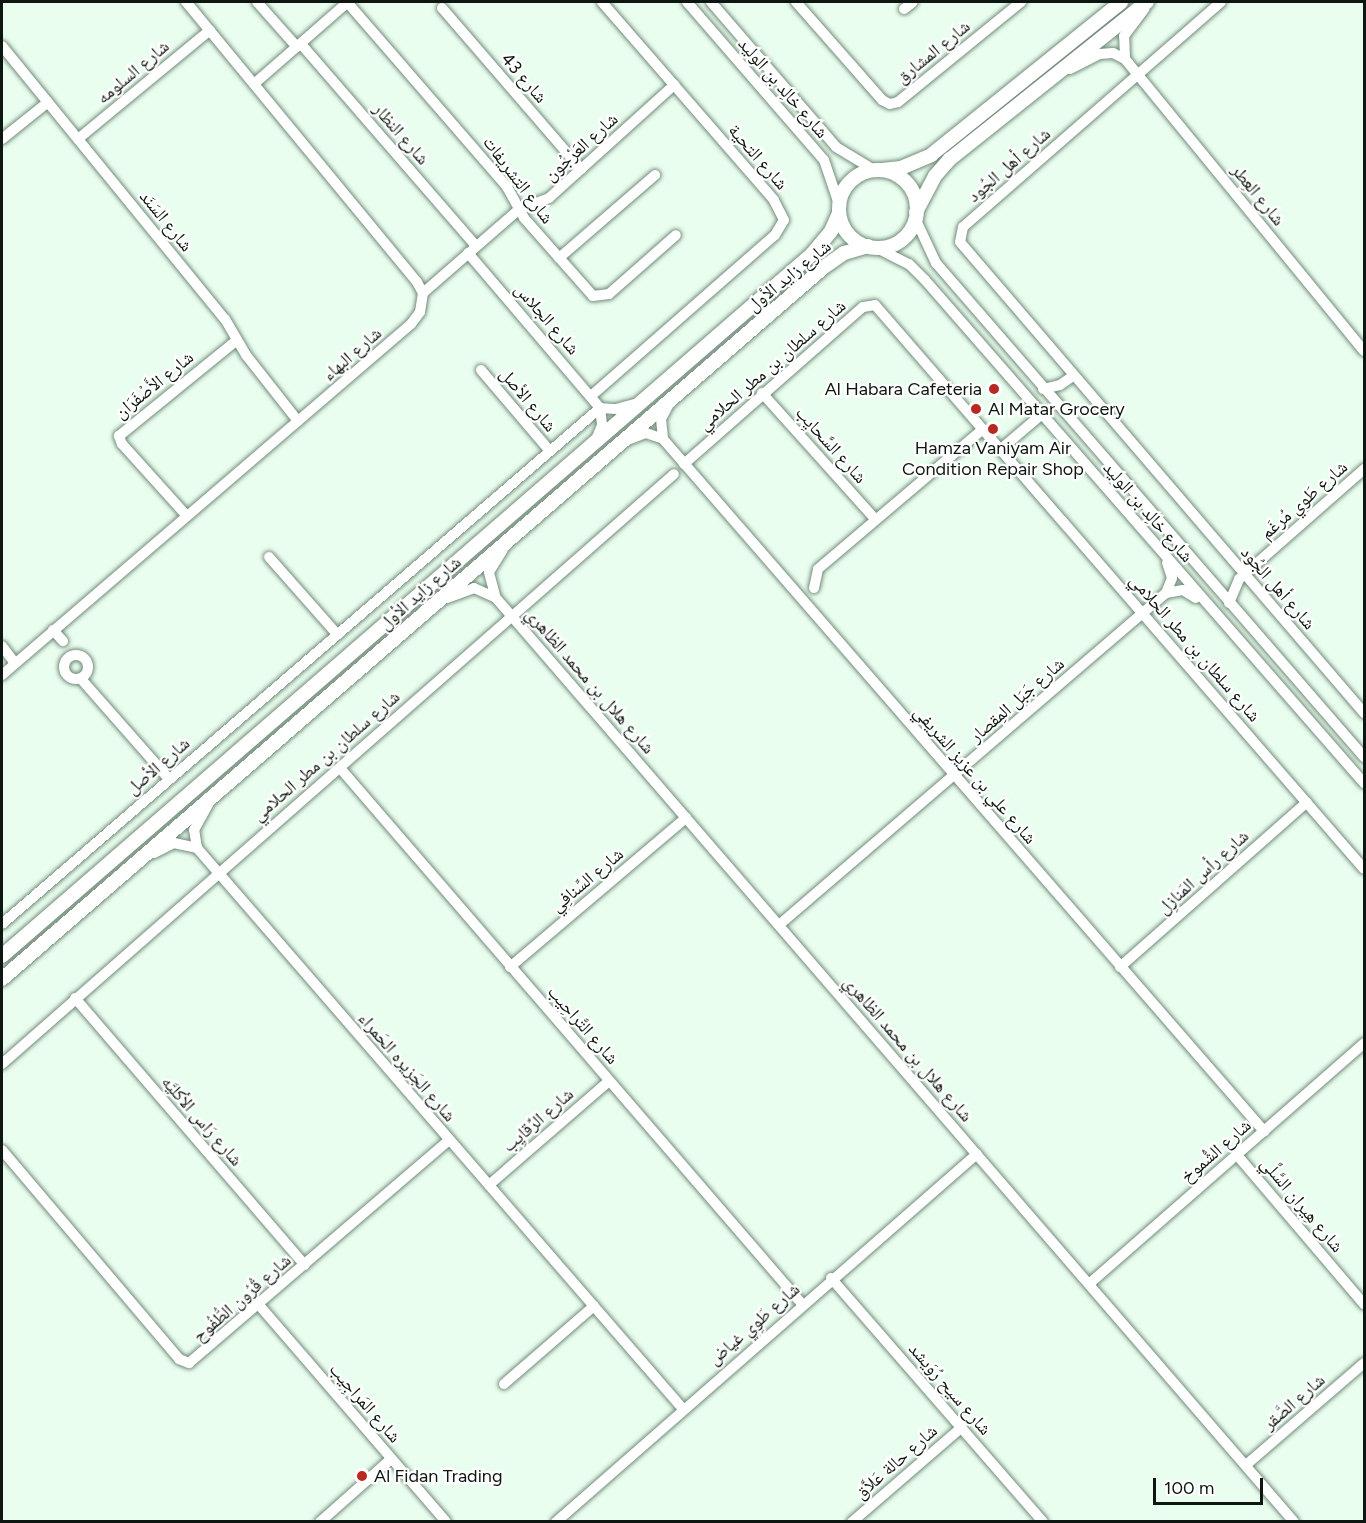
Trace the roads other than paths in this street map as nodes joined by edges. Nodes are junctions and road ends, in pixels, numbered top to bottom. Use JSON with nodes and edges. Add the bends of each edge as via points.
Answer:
{"nodes":[{"id":1,"x":186,"y":2,"type":"edge"},
{"id":2,"x":257,"y":2,"type":"edge"},
{"id":3,"x":347,"y":2,"type":"edge"},
{"id":4,"x":602,"y":2,"type":"edge"},
{"id":5,"x":687,"y":2,"type":"edge"},
{"id":6,"x":711,"y":2,"type":"edge"},
{"id":7,"x":796,"y":2,"type":"edge"},
{"id":8,"x":1021,"y":2,"type":"edge"},
{"id":9,"x":1121,"y":2,"type":"edge"},
{"id":10,"x":1149,"y":2,"type":"edge"},
{"id":11,"x":1221,"y":2,"type":"edge"},
{"id":12,"x":442,"y":8,"type":"dead end"},
{"id":13,"x":210,"y":30,"type":"junction"},
{"id":14,"x":299,"y":45,"type":"junction"},
{"id":15,"x":2,"y":46,"type":"edge"},
{"id":16,"x":1125,"y":59,"type":"junction"},
{"id":17,"x":1138,"y":73,"type":"junction"},
{"id":18,"x":1054,"y":78,"type":"junction"},
{"id":19,"x":254,"y":84,"type":"junction"},
{"id":20,"x":675,"y":85,"type":"junction"},
{"id":21,"x":48,"y":102,"type":"junction"},
{"id":22,"x":78,"y":139,"type":"junction"},
{"id":23,"x":2,"y":140,"type":"edge"},
{"id":24,"x":581,"y":169,"type":"junction"},
{"id":25,"x":878,"y":170,"type":"junction"},
{"id":26,"x":655,"y":175,"type":"dead end"},
{"id":27,"x":839,"y":208,"type":"junction"},
{"id":28,"x":518,"y":210,"type":"junction"},
{"id":29,"x":916,"y":215,"type":"junction"},
{"id":30,"x":675,"y":235,"type":"dead end"},
{"id":31,"x":872,"y":247,"type":"junction"},
{"id":32,"x":472,"y":249,"type":"junction"},
{"id":33,"x":559,"y":258,"type":"junction"},
{"id":34,"x":423,"y":293,"type":"junction"},
{"id":35,"x":237,"y":340,"type":"junction"},
{"id":36,"x":1365,"y":351,"type":"edge"},
{"id":37,"x":481,"y":370,"type":"dead end"},
{"id":38,"x":1069,"y":380,"type":"junction"},
{"id":39,"x":1043,"y":389,"type":"junction"},
{"id":40,"x":762,"y":393,"type":"junction"},
{"id":41,"x":677,"y":394,"type":"junction"},
{"id":42,"x":591,"y":396,"type":"junction"},
{"id":43,"x":642,"y":401,"type":"junction"},
{"id":44,"x":1058,"y":405,"type":"junction"},
{"id":45,"x":600,"y":408,"type":"junction"},
{"id":46,"x":1042,"y":414,"type":"junction"},
{"id":47,"x":298,"y":422,"type":"junction"},
{"id":48,"x":983,"y":429,"type":"junction"},
{"id":49,"x":663,"y":439,"type":"junction"},
{"id":50,"x":595,"y":442,"type":"junction"},
{"id":51,"x":614,"y":448,"type":"junction"},
{"id":52,"x":1001,"y":449,"type":"junction"},
{"id":53,"x":550,"y":451,"type":"junction"},
{"id":54,"x":684,"y":464,"type":"junction"},
{"id":55,"x":1365,"y":469,"type":"edge"},
{"id":56,"x":674,"y":474,"type":"dead end"},
{"id":57,"x":186,"y":515,"type":"junction"},
{"id":58,"x":875,"y":519,"type":"junction"},
{"id":59,"x":515,"y":534,"type":"junction"},
{"id":60,"x":1148,"y":537,"type":"junction"},
{"id":61,"x":269,"y":557,"type":"dead end"},
{"id":62,"x":1241,"y":577,"type":"junction"},
{"id":63,"x":1214,"y":586,"type":"junction"},
{"id":64,"x":814,"y":588,"type":"dead end"},
{"id":65,"x":1166,"y":593,"type":"junction"},
{"id":66,"x":496,"y":598,"type":"junction"},
{"id":67,"x":1229,"y":603,"type":"junction"},
{"id":68,"x":432,"y":606,"type":"junction"},
{"id":69,"x":1143,"y":613,"type":"junction"},
{"id":70,"x":510,"y":614,"type":"junction"},
{"id":71,"x":1216,"y":615,"type":"junction"},
{"id":72,"x":53,"y":630,"type":"junction"},
{"id":73,"x":337,"y":634,"type":"junction"},
{"id":74,"x":2,"y":646,"type":"edge"},
{"id":75,"x":69,"y":647,"type":"junction"},
{"id":76,"x":15,"y":663,"type":"junction"},
{"id":77,"x":2,"y":675,"type":"edge"},
{"id":78,"x":82,"y":680,"type":"junction"},
{"id":79,"x":1365,"y":713,"type":"edge"},
{"id":80,"x":1332,"y":745,"type":"junction"},
{"id":81,"x":1362,"y":754,"type":"edge"},
{"id":82,"x":340,"y":768,"type":"junction"},
{"id":83,"x":954,"y":775,"type":"junction"},
{"id":84,"x":169,"y":779,"type":"junction"},
{"id":85,"x":1365,"y":783,"type":"edge"},
{"id":86,"x":217,"y":793,"type":"junction"},
{"id":87,"x":1307,"y":802,"type":"junction"},
{"id":88,"x":686,"y":818,"type":"junction"},
{"id":89,"x":196,"y":848,"type":"junction"},
{"id":90,"x":134,"y":864,"type":"junction"},
{"id":91,"x":1365,"y":869,"type":"edge"},
{"id":92,"x":217,"y":873,"type":"junction"},
{"id":93,"x":2,"y":924,"type":"edge"},
{"id":94,"x":779,"y":926,"type":"junction"},
{"id":95,"x":2,"y":957,"type":"edge"},
{"id":96,"x":1120,"y":967,"type":"junction"},
{"id":97,"x":510,"y":968,"type":"junction"},
{"id":98,"x":2,"y":979,"type":"edge"},
{"id":99,"x":75,"y":998,"type":"junction"},
{"id":100,"x":1365,"y":1043,"type":"edge"},
{"id":101,"x":2,"y":1064,"type":"edge"},
{"id":102,"x":609,"y":1081,"type":"junction"},
{"id":103,"x":1264,"y":1131,"type":"junction"},
{"id":104,"x":449,"y":1140,"type":"junction"},
{"id":105,"x":2,"y":1150,"type":"edge"},
{"id":106,"x":977,"y":1154,"type":"junction"},
{"id":107,"x":1237,"y":1155,"type":"junction"},
{"id":108,"x":489,"y":1185,"type":"junction"},
{"id":109,"x":305,"y":1265,"type":"junction"},
{"id":110,"x":831,"y":1278,"type":"junction"},
{"id":111,"x":1089,"y":1284,"type":"junction"},
{"id":112,"x":802,"y":1304,"type":"junction"},
{"id":113,"x":1365,"y":1304,"type":"edge"},
{"id":114,"x":259,"y":1305,"type":"junction"},
{"id":115,"x":594,"y":1306,"type":"junction"},
{"id":116,"x":1365,"y":1363,"type":"edge"},
{"id":117,"x":504,"y":1384,"type":"dead end"},
{"id":118,"x":683,"y":1409,"type":"junction"},
{"id":119,"x":962,"y":1427,"type":"junction"},
{"id":120,"x":392,"y":1459,"type":"junction"},
{"id":121,"x":1246,"y":1465,"type":"junction"},
{"id":122,"x":320,"y":1521,"type":"edge"},
{"id":123,"x":446,"y":1521,"type":"edge"},
{"id":124,"x":556,"y":1521,"type":"edge"},
{"id":125,"x":852,"y":1521,"type":"edge"},
{"id":126,"x":1043,"y":1521,"type":"edge"},
{"id":127,"x":1294,"y":1521,"type":"edge"}],
"edges":[{"from":1,"to":13,"type":"street"},
{"from":2,"to":14,"type":"street","name":"شارع النظار"},
{"from":3,"to":14,"type":"street"},
{"from":3,"to":28,"type":"street","name":"شارع التشريفات","via":[[507,187]]},
{"from":4,"to":20,"type":"street","name":"شارع التحية"},
{"from":5,"to":27,"type":"street","name":"شارع خالِد بن الوليد","via":[[824,160]]},
{"from":6,"to":25,"type":"street","name":"شارع خالِد بن الوليد","via":[[836,147]]},
{"from":7,"to":8,"type":"street","name":"شارع المشارق","via":[[882,100],[890,104],[898,102]]},
{"from":9,"to":25,"type":"main road","via":[[931,155],[912,165]]},
{"from":10,"to":16,"type":"street","via":[[1124,36]]},
{"from":10,"to":18,"type":"main road"},
{"from":11,"to":17,"type":"street","name":"شارع أهل الجُود","via":[[1198,26]]},
{"from":12,"to":24,"type":"street","name":"شارع 43"},
{"from":13,"to":19,"type":"street"},
{"from":13,"to":22,"type":"street","name":"شارع السلومه"},
{"from":14,"to":19,"type":"street"},
{"from":14,"to":32,"type":"street","name":"شارع النظار"},
{"from":15,"to":21,"type":"street","name":"شارع السَنَد"},
{"from":16,"to":17,"type":"street","name":"شارع العِطر"},
{"from":16,"to":18,"type":"street","via":[[1113,53],[1099,54]]},
{"from":17,"to":36,"type":"street","name":"شارع العِطر"},
{"from":17,"to":38,"type":"street","name":"شارع أهل الجُود","via":[[961,232],[963,247]]},
{"from":18,"to":29,"type":"main road","via":[[945,163]]},
{"from":19,"to":34,"type":"street"},
{"from":20,"to":24,"type":"street","name":"شارع العَرْجُون"},
{"from":20,"to":42,"type":"street","name":"شارع التحية","via":[[774,200],[783,216],[783,225]]},
{"from":21,"to":22,"type":"street","name":"شارع السَنَد"},
{"from":21,"to":23,"type":"street"},
{"from":22,"to":35,"type":"street","name":"شارع السَنَد","via":[[225,319]]},
{"from":24,"to":28,"type":"street","name":"شارع العَرْجُون","via":[[545,201]]},
{"from":25,"to":27,"type":"main road","via":[[851,181]]},
{"from":25,"to":29,"type":"main road","via":[[908,184]]},
{"from":26,"to":33,"type":"street"},
{"from":27,"to":31,"type":"main road","via":[[846,230]]},
{"from":27,"to":43,"type":"main road","name":"شارع زايد الأول","via":[[812,254]]},
{"from":28,"to":32,"type":"street","name":"شارع العَرْجُون"},
{"from":28,"to":33,"type":"street","name":"شارع التشريفات"},
{"from":29,"to":31,"type":"main road","via":[[900,240]]},
{"from":29,"to":39,"type":"street","name":"شارع خالِد بن الوليد","via":[[936,263]]},
{"from":30,"to":33,"type":"street","name":"شارع التشريفات","via":[[603,298],[593,296]]},
{"from":31,"to":41,"type":"main road","name":"شارع زايد الأول","via":[[844,253],[824,267]]},
{"from":31,"to":46,"type":"street","name":"شارع خالِد بن الوليد","via":[[918,272]]},
{"from":32,"to":34,"type":"street","name":"شارع العَرْجُون"},
{"from":32,"to":42,"type":"street","name":"شارع الجلاس"},
{"from":34,"to":47,"type":"street","name":"شارع البهاء","via":[[420,312],[411,324]]},
{"from":35,"to":47,"type":"street","name":"شارع السَنَد"},
{"from":35,"to":57,"type":"street","name":"شارع الأَصْفَرَان","via":[[119,436]]},
{"from":37,"to":53,"type":"street","name":"شارع الأصل"},
{"from":38,"to":39,"type":"street"},
{"from":38,"to":44,"type":"street"},
{"from":38,"to":62,"type":"street","name":"شارع أهل الجُود"},
{"from":39,"to":44,"type":"street","name":"شارع خالِد بن الوليد"},
{"from":40,"to":48,"type":"street","name":"شارع سلطان بن مطر الحلامي","via":[[863,307],[875,305]]},
{"from":40,"to":54,"type":"street","name":"شارع سلطان بن مطر الحلامي"},
{"from":40,"to":58,"type":"street","name":"شارع السَّحايِب"},
{"from":41,"to":49,"type":"street","via":[[661,419]]},
{"from":41,"to":51,"type":"main road","name":"شارع زايد الأول"},
{"from":42,"to":45,"type":"street","name":"شارع الجلاس"},
{"from":43,"to":45,"type":"street","via":[[624,408]]},
{"from":43,"to":50,"type":"main road","name":"شارع زايد الأول"},
{"from":44,"to":63,"type":"street","name":"شارع خالِد بن الوليد"},
{"from":45,"to":50,"type":"street","via":[[602,425]]},
{"from":45,"to":53,"type":"street","name":"شارع الأصل"},
{"from":46,"to":52,"type":"street"},
{"from":46,"to":60,"type":"street","name":"شارع خالِد بن الوليد"},
{"from":47,"to":57,"type":"street","name":"شارع البهاء"},
{"from":48,"to":52,"type":"street","name":"شارع سلطان بن مطر الحلامي"},
{"from":48,"to":58,"type":"street","via":[[882,518]]},
{"from":49,"to":51,"type":"street","via":[[642,434]]},
{"from":49,"to":54,"type":"street","name":"شارع علي بن عزيز الشريفي"},
{"from":50,"to":95,"type":"main road","name":"شارع زايد الأول"},
{"from":51,"to":59,"type":"main road","name":"شارع زايد الأول"},
{"from":52,"to":69,"type":"street","name":"شارع سلطان بن مطر الحلامي"},
{"from":53,"to":73,"type":"street","name":"شارع الأصل"},
{"from":54,"to":83,"type":"street","name":"شارع علي بن عزيز الشريفي"},
{"from":55,"to":62,"type":"street","name":"شارع طَوي مُرغَم"},
{"from":56,"to":70,"type":"street","name":"شارع سلطان بن مطر الحلامي"},
{"from":57,"to":72,"type":"street","name":"شارع البهاء"},
{"from":58,"to":64,"type":"street","via":[[814,572]]},
{"from":59,"to":66,"type":"street","via":[[489,572]]},
{"from":59,"to":68,"type":"main road","name":"شارع زايد الأول"},
{"from":60,"to":65,"type":"street","via":[[1171,572]]},
{"from":60,"to":71,"type":"street","name":"شارع خالِد بن الوليد"},
{"from":61,"to":73,"type":"street"},
{"from":62,"to":63,"type":"street","name":"شارع طَوي مُرغَم"},
{"from":62,"to":67,"type":"street","name":"شارع طَوي مُرغَم"},
{"from":62,"to":79,"type":"street","name":"شارع أهل الجُود"},
{"from":63,"to":67,"type":"street","name":"شارع خالِد بن الوليد"},
{"from":65,"to":69,"type":"street","name":"شارع جَبَل المِقصار"},
{"from":65,"to":71,"type":"street","via":[[1183,590]]},
{"from":66,"to":68,"type":"street","name":"شارع هلال بن محمد الظاهري","via":[[484,590],[469,588]]},
{"from":66,"to":70,"type":"street","name":"شارع هلال بن محمد الظاهري"},
{"from":67,"to":81,"type":"street","name":"شارع خالِد بن الوليد"},
{"from":68,"to":86,"type":"main road","name":"شارع زايد الأول"},
{"from":69,"to":83,"type":"street","name":"شارع جَبَل المِقصار"},
{"from":69,"to":87,"type":"street","name":"شارع سلطان بن مطر الحلامي"},
{"from":70,"to":82,"type":"street","name":"شارع سلطان بن مطر الحلامي"},
{"from":70,"to":88,"type":"street","name":"شارع هلال بن محمد الظاهري"},
{"from":71,"to":80,"type":"street","name":"شارع خالِد بن الوليد"},
{"from":72,"to":75,"type":"street"},
{"from":72,"to":76,"type":"street","name":"شارع البهاء"},
{"from":73,"to":84,"type":"street","name":"شارع الأصل"},
{"from":74,"to":76,"type":"street"},
{"from":75,"to":78,"type":"street","via":[[89,669]]},
{"from":75,"to":78,"type":"street","via":[[64,665],[74,678]]},
{"from":76,"to":77,"type":"street","name":"شارع البهاء"},
{"from":78,"to":84,"type":"street"},
{"from":80,"to":81,"type":"street","via":[[1352,757]]},
{"from":80,"to":85,"type":"street","name":"شارع خالِد بن الوليد"},
{"from":82,"to":92,"type":"street","name":"شارع سلطان بن مطر الحلامي"},
{"from":82,"to":97,"type":"street","name":"شارع التَّراحِيب"},
{"from":83,"to":94,"type":"street","name":"شارع جَبَل المِقصار"},
{"from":83,"to":96,"type":"street","name":"شارع علي بن عزيز الشريفي"},
{"from":84,"to":93,"type":"street","name":"شارع الأصل"},
{"from":86,"to":89,"type":"street","via":[[195,824]]},
{"from":86,"to":90,"type":"main road","name":"شارع زايد الأول"},
{"from":87,"to":91,"type":"street","name":"شارع سلطان بن مطر الحلامي"},
{"from":87,"to":96,"type":"street","name":"شارع رأس المَنازِل"},
{"from":88,"to":94,"type":"street","name":"شارع هلال بن محمد الظاهري"},
{"from":88,"to":97,"type":"street","name":"شارع السِّنافِي"},
{"from":89,"to":90,"type":"street","via":[[174,843]]},
{"from":89,"to":92,"type":"street","name":"شارع الجَزيره الحَمراء"},
{"from":90,"to":98,"type":"main road","name":"شارع زايد الأول"},
{"from":92,"to":99,"type":"street","name":"شارع سلطان بن مطر الحلامي"},
{"from":92,"to":104,"type":"street","name":"شارع الجَزيره الحَمراء"},
{"from":94,"to":106,"type":"street","name":"شارع هلال بن محمد الظاهري"},
{"from":96,"to":103,"type":"street","name":"شارع علي بن عزيز الشريفي"},
{"from":97,"to":102,"type":"street","name":"شارع التَّراحِيب"},
{"from":99,"to":101,"type":"street","name":"شارع سلطان بن مطر الحلامي"},
{"from":99,"to":109,"type":"street","name":"شارع رَاس الأكليَّه"},
{"from":100,"to":103,"type":"street","name":"شارع الشُّموخ"},
{"from":102,"to":108,"type":"street","name":"شارع الرِّقايِب"},
{"from":102,"to":112,"type":"street","name":"شارع التَّراحِيب"},
{"from":103,"to":107,"type":"street","name":"شارع الشُّموخ"},
{"from":104,"to":108,"type":"street","name":"شارع الجَزيره الحَمراء"},
{"from":104,"to":109,"type":"street","name":"شارع قُرُون الطُّفُوح"},
{"from":105,"to":114,"type":"street","name":"شارع قُرُون الطُّفُوح","via":[[184,1362],[196,1360]]},
{"from":106,"to":110,"type":"street","name":"شارع طَوِي غياض"},
{"from":106,"to":111,"type":"street","name":"شارع هلال بن محمد الظاهري"},
{"from":107,"to":111,"type":"street","name":"شارع الشُّموخ"},
{"from":107,"to":113,"type":"street","name":"شارع هِيران السَّلِّي"},
{"from":108,"to":115,"type":"street","name":"شارع الجَزيره الحَمراء"},
{"from":109,"to":114,"type":"street","name":"شارع قُرُون الطُّفُوح"},
{"from":110,"to":112,"type":"street","name":"شارع طَوِي غياض"},
{"from":110,"to":119,"type":"street","name":"شارع سيح رُوَيشد"},
{"from":111,"to":121,"type":"street","name":"شارع هلال بن محمد الظاهري"},
{"from":112,"to":118,"type":"street","name":"شارع طَوِي غياض"},
{"from":114,"to":120,"type":"street","name":"شارع المَراجِيب"},
{"from":115,"to":117,"type":"street"},
{"from":115,"to":118,"type":"street","name":"شارع الجَزيره الحَمراء"},
{"from":116,"to":121,"type":"street","name":"شارع الصَّقر"},
{"from":118,"to":124,"type":"street","name":"شارع طَوِي غياض"},
{"from":119,"to":125,"type":"street","name":"شارع حالة عَلاَّق"},
{"from":119,"to":126,"type":"street","name":"شارع سيح رُوَيشد"},
{"from":120,"to":122,"type":"street"},
{"from":120,"to":123,"type":"street","name":"شارع المَراجِيب"},
{"from":121,"to":127,"type":"street","name":"شارع هلال بن محمد الظاهري"}]}
